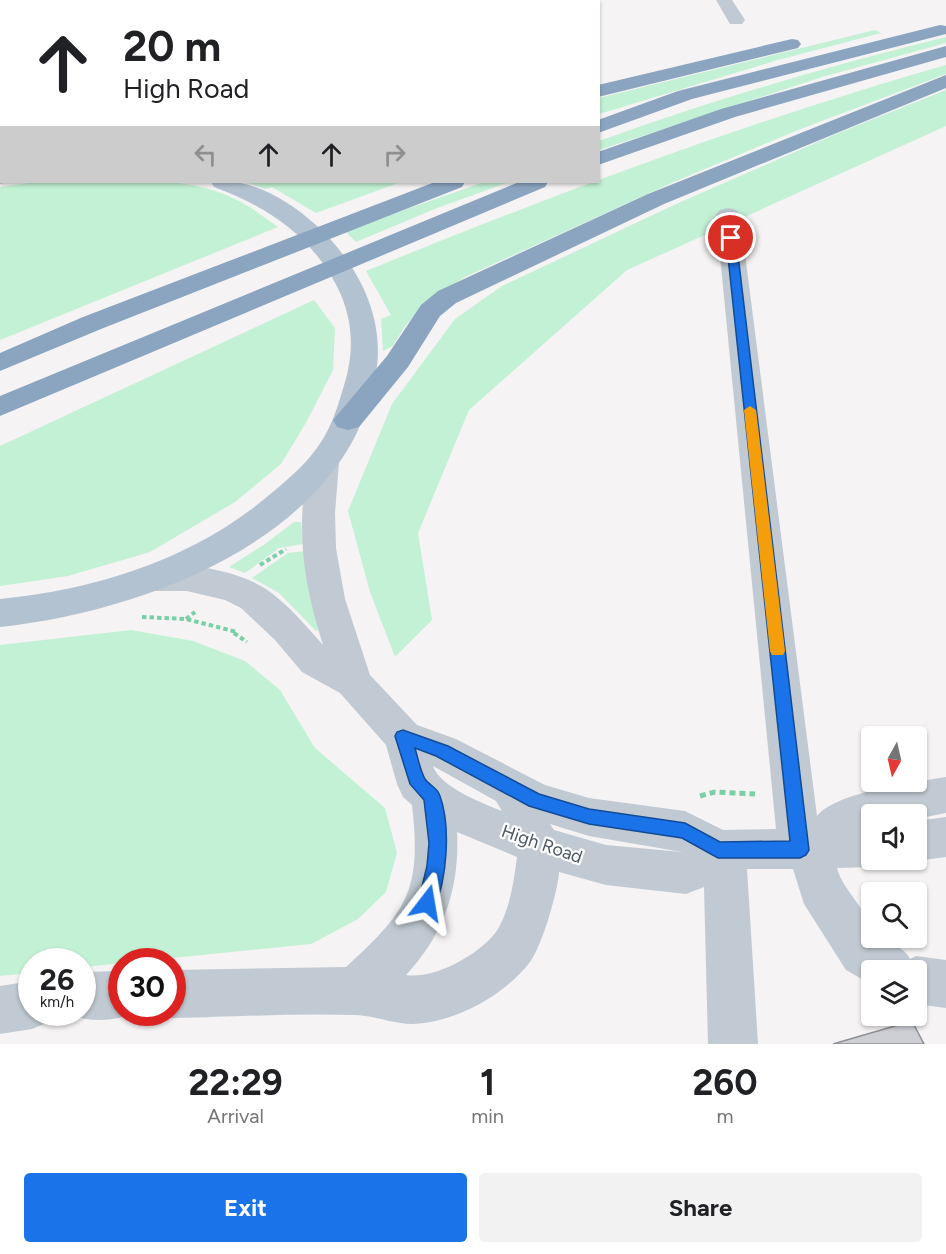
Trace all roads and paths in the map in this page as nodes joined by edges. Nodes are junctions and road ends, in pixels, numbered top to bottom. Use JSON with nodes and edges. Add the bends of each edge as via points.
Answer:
{"nodes":[{"id":1,"x":724,"y":0,"type":"edge"},
{"id":2,"x":736,"y":20,"type":"dead end"},
{"id":3,"x":946,"y":29,"type":"edge"},
{"id":4,"x":804,"y":41,"type":"dead end"},
{"id":5,"x":946,"y":51,"type":"edge"},
{"id":6,"x":946,"y":81,"type":"edge"},
{"id":7,"x":600,"y":91,"type":"edge"},
{"id":8,"x":600,"y":126,"type":"edge"},
{"id":9,"x":600,"y":158,"type":"edge"},
{"id":10,"x":225,"y":183,"type":"edge"},
{"id":11,"x":451,"y":183,"type":"edge"},
{"id":12,"x":535,"y":183,"type":"edge"},
{"id":13,"x":728,"y":215,"type":"dead end"},
{"id":14,"x":0,"y":363,"type":"edge"},
{"id":15,"x":0,"y":406,"type":"edge"},
{"id":16,"x":348,"y":420,"type":"junction"},
{"id":17,"x":324,"y":462,"type":"junction"},
{"id":18,"x":153,"y":578,"type":"junction"},
{"id":19,"x":0,"y":613,"type":"edge"},
{"id":20,"x":133,"y":618,"type":"dead end"},
{"id":21,"x":186,"y":619,"type":"dead end"},
{"id":22,"x":352,"y":682,"type":"junction"},
{"id":23,"x":403,"y":736,"type":"junction"},
{"id":24,"x":512,"y":790,"type":"junction"},
{"id":25,"x":946,"y":795,"type":"edge"},
{"id":26,"x":794,"y":796,"type":"junction"},
{"id":27,"x":432,"y":797,"type":"junction"},
{"id":28,"x":695,"y":798,"type":"dead end"},
{"id":29,"x":946,"y":837,"type":"edge"},
{"id":30,"x":927,"y":840,"type":"edge"},
{"id":31,"x":540,"y":846,"type":"junction"},
{"id":32,"x":861,"y":847,"type":"edge"},
{"id":33,"x":809,"y":849,"type":"junction"},
{"id":34,"x":721,"y":850,"type":"junction"},
{"id":35,"x":873,"y":960,"type":"edge"},
{"id":36,"x":927,"y":981,"type":"edge"},
{"id":37,"x":946,"y":984,"type":"edge"},
{"id":38,"x":356,"y":991,"type":"junction"},
{"id":39,"x":186,"y":994,"type":"edge"},
{"id":40,"x":18,"y":1007,"type":"edge"},
{"id":41,"x":0,"y":1010,"type":"edge"},
{"id":42,"x":733,"y":1044,"type":"edge"}],
"edges":[{"from":1,"to":2,"type":"street"},
{"from":3,"to":8,"type":"highway","via":[[685,95]]},
{"from":4,"to":7,"type":"highway"},
{"from":5,"to":9,"type":"highway","via":[[728,113]]},
{"from":6,"to":16,"type":"highway","via":[[656,199],[447,297],[430,311],[398,361]]},
{"from":10,"to":16,"type":"main road","via":[[267,199],[293,216],[322,243],[346,279],[362,313],[367,341],[362,378]]},
{"from":11,"to":14,"type":"highway","via":[[92,323]]},
{"from":12,"to":15,"type":"highway"},
{"from":13,"to":26,"type":"street"},
{"from":16,"to":17,"type":"main road"},
{"from":17,"to":18,"type":"main road","via":[[279,507],[206,554]]},
{"from":17,"to":22,"type":"street","name":"High Road","via":[[318,545],[326,598]]},
{"from":18,"to":19,"type":"main road","via":[[95,598]]},
{"from":18,"to":22,"type":"street","name":"High Road","via":[[187,578],[234,589],[255,599],[315,661]]},
{"from":20,"to":21,"type":"path"},
{"from":22,"to":23,"type":"street","name":"High Road"},
{"from":23,"to":24,"type":"street","name":"High Road","via":[[442,751]]},
{"from":23,"to":27,"type":"street","name":"High Road","via":[[418,784]]},
{"from":24,"to":31,"type":"street"},
{"from":24,"to":34,"type":"street","name":"High Road","via":[[535,801],[589,816],[685,831]]},
{"from":25,"to":33,"type":"street","via":[[882,807],[839,821]]},
{"from":26,"to":28,"type":"path","via":[[715,792]]},
{"from":26,"to":33,"type":"street"},
{"from":27,"to":31,"type":"street","name":"High Road","via":[[470,818]]},
{"from":27,"to":38,"type":"street","via":[[436,866],[424,915],[408,939]]},
{"from":29,"to":30,"type":"street"},
{"from":31,"to":34,"type":"street","name":"High Road","via":[[606,865],[686,873],[702,867]]},
{"from":31,"to":38,"type":"street","via":[[536,886],[528,911],[514,944],[492,967],[440,996],[411,999]]},
{"from":32,"to":33,"type":"street","name":"High Road"},
{"from":33,"to":34,"type":"street","name":"High Road"},
{"from":33,"to":35,"type":"street","via":[[820,890],[862,954]]},
{"from":34,"to":42,"type":"street"},
{"from":36,"to":37,"type":"street"},
{"from":38,"to":39,"type":"street"},
{"from":40,"to":41,"type":"street"}]}
